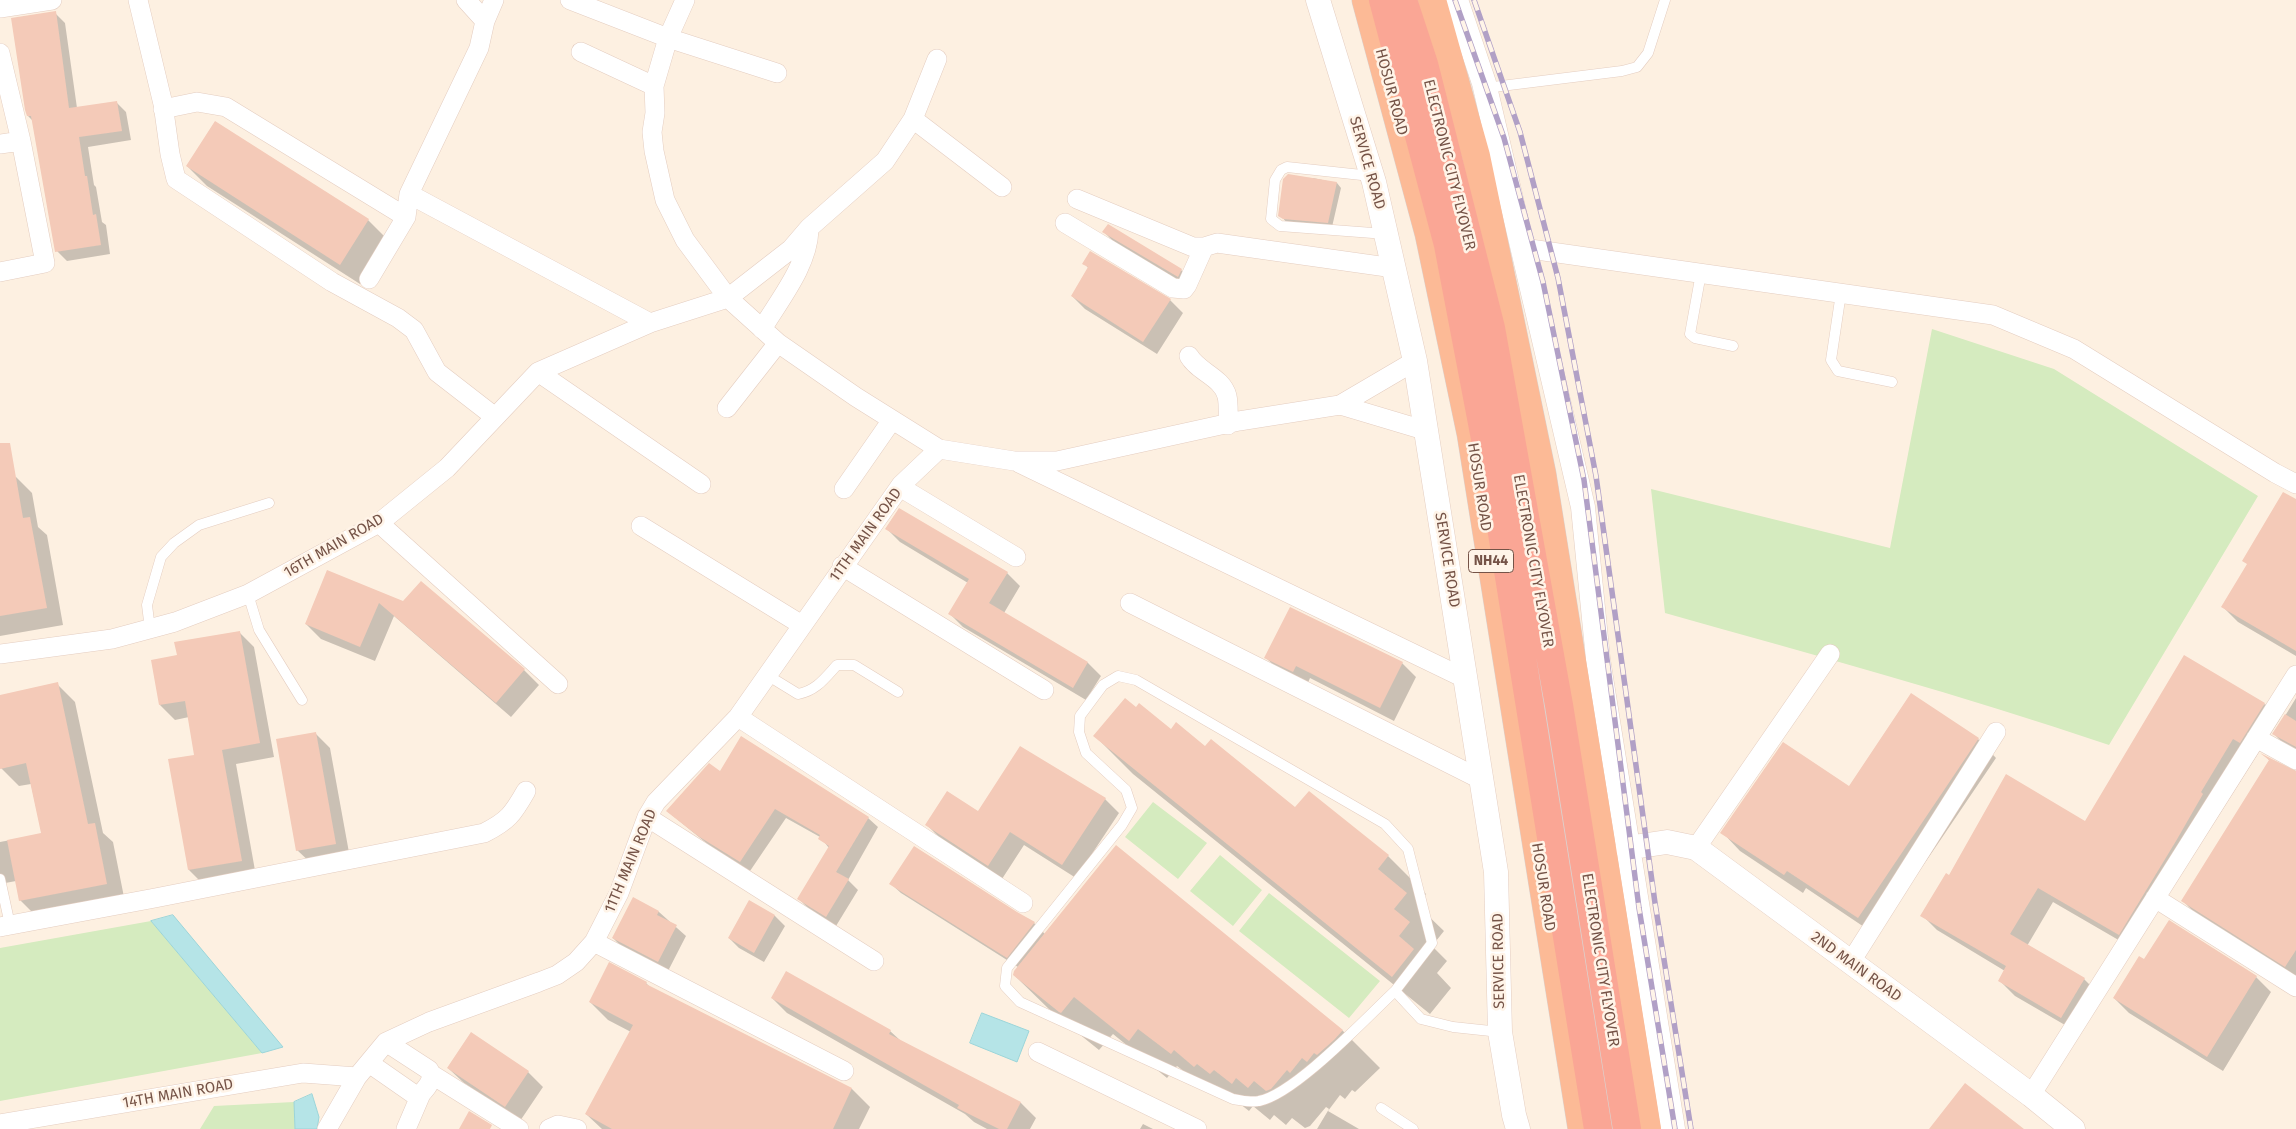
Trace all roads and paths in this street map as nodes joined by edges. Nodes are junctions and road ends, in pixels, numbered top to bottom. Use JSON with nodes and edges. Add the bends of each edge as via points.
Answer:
{"nodes":[{"id":1,"x":52,"y":0,"type":"edge"},
{"id":2,"x":138,"y":0,"type":"edge"},
{"id":3,"x":466,"y":0,"type":"edge"},
{"id":4,"x":494,"y":0,"type":"edge"},
{"id":5,"x":570,"y":0,"type":"edge"},
{"id":6,"x":685,"y":0,"type":"edge"},
{"id":7,"x":1318,"y":0,"type":"edge"},
{"id":8,"x":1366,"y":0,"type":"edge"},
{"id":9,"x":1383,"y":0,"type":"edge"},
{"id":10,"x":1402,"y":0,"type":"edge"},
{"id":11,"x":1432,"y":0,"type":"edge"},
{"id":12,"x":1456,"y":0,"type":"edge"},
{"id":13,"x":1665,"y":0,"type":"edge"},
{"id":14,"x":0,"y":8,"type":"edge"},
{"id":15,"x":485,"y":21,"type":"junction"},
{"id":16,"x":668,"y":38,"type":"junction"},
{"id":17,"x":580,"y":52,"type":"dead end"},
{"id":18,"x":0,"y":53,"type":"edge"},
{"id":19,"x":937,"y":59,"type":"dead end"},
{"id":20,"x":777,"y":73,"type":"dead end"},
{"id":21,"x":654,"y":86,"type":"junction"},
{"id":22,"x":1486,"y":88,"type":"junction"},
{"id":23,"x":164,"y":109,"type":"junction"},
{"id":24,"x":913,"y":119,"type":"junction"},
{"id":25,"x":21,"y":141,"type":"junction"},
{"id":26,"x":0,"y":144,"type":"edge"},
{"id":27,"x":1372,"y":176,"type":"junction"},
{"id":28,"x":1002,"y":187,"type":"dead end"},
{"id":29,"x":409,"y":194,"type":"junction"},
{"id":30,"x":1077,"y":199,"type":"dead end"},
{"id":31,"x":406,"y":216,"type":"junction"},
{"id":32,"x":1065,"y":223,"type":"dead end"},
{"id":33,"x":809,"y":228,"type":"junction"},
{"id":34,"x":1386,"y":234,"type":"junction"},
{"id":35,"x":1204,"y":247,"type":"junction"},
{"id":36,"x":1523,"y":248,"type":"junction"},
{"id":37,"x":1394,"y":268,"type":"junction"},
{"id":38,"x":0,"y":272,"type":"edge"},
{"id":39,"x":1701,"y":273,"type":"junction"},
{"id":40,"x":369,"y":279,"type":"dead end"},
{"id":41,"x":1841,"y":293,"type":"junction"},
{"id":42,"x":728,"y":298,"type":"junction"},
{"id":43,"x":650,"y":323,"type":"junction"},
{"id":44,"x":762,"y":329,"type":"junction"},
{"id":45,"x":778,"y":343,"type":"junction"},
{"id":46,"x":1733,"y":346,"type":"dead end"},
{"id":47,"x":1189,"y":356,"type":"dead end"},
{"id":48,"x":1415,"y":361,"type":"junction"},
{"id":49,"x":538,"y":372,"type":"junction"},
{"id":50,"x":1892,"y":382,"type":"dead end"},
{"id":51,"x":1340,"y":405,"type":"junction"},
{"id":52,"x":727,"y":408,"type":"dead end"},
{"id":53,"x":495,"y":417,"type":"junction"},
{"id":54,"x":892,"y":420,"type":"junction"},
{"id":55,"x":1228,"y":424,"type":"junction"},
{"id":56,"x":1427,"y":432,"type":"junction"},
{"id":57,"x":939,"y":449,"type":"junction"},
{"id":58,"x":1014,"y":461,"type":"junction"},
{"id":59,"x":701,"y":484,"type":"dead end"},
{"id":60,"x":2296,"y":484,"type":"edge"},
{"id":61,"x":900,"y":487,"type":"junction"},
{"id":62,"x":844,"y":489,"type":"dead end"},
{"id":63,"x":269,"y":503,"type":"dead end"},
{"id":64,"x":379,"y":523,"type":"junction"},
{"id":65,"x":641,"y":526,"type":"dead end"},
{"id":66,"x":1016,"y":557,"type":"dead end"},
{"id":67,"x":842,"y":566,"type":"junction"},
{"id":68,"x":248,"y":594,"type":"junction"},
{"id":69,"x":1130,"y":603,"type":"dead end"},
{"id":70,"x":802,"y":625,"type":"junction"},
{"id":71,"x":150,"y":628,"type":"junction"},
{"id":72,"x":0,"y":654,"type":"edge"},
{"id":73,"x":1830,"y":654,"type":"dead end"},
{"id":74,"x":767,"y":675,"type":"junction"},
{"id":75,"x":2296,"y":675,"type":"edge"},
{"id":76,"x":1466,"y":679,"type":"junction"},
{"id":77,"x":558,"y":684,"type":"dead end"},
{"id":78,"x":1044,"y":690,"type":"dead end"},
{"id":79,"x":898,"y":692,"type":"dead end"},
{"id":80,"x":302,"y":700,"type":"dead end"},
{"id":81,"x":738,"y":717,"type":"junction"},
{"id":82,"x":1996,"y":732,"type":"dead end"},
{"id":83,"x":2256,"y":738,"type":"junction"},
{"id":84,"x":2296,"y":760,"type":"edge"},
{"id":85,"x":1482,"y":780,"type":"junction"},
{"id":86,"x":526,"y":791,"type":"dead end"},
{"id":87,"x":647,"y":816,"type":"junction"},
{"id":88,"x":1627,"y":848,"type":"junction"},
{"id":89,"x":1696,"y":848,"type":"junction"},
{"id":90,"x":0,"y":879,"type":"edge"},
{"id":91,"x":2155,"y":898,"type":"junction"},
{"id":92,"x":1023,"y":903,"type":"dead end"},
{"id":93,"x":5,"y":926,"type":"edge"},
{"id":94,"x":594,"y":942,"type":"junction"},
{"id":95,"x":874,"y":961,"type":"dead end"},
{"id":96,"x":1850,"y":963,"type":"junction"},
{"id":97,"x":2296,"y":988,"type":"edge"},
{"id":98,"x":1395,"y":991,"type":"junction"},
{"id":99,"x":1500,"y":1032,"type":"junction"},
{"id":100,"x":386,"y":1042,"type":"junction"},
{"id":101,"x":1038,"y":1052,"type":"dead end"},
{"id":102,"x":363,"y":1070,"type":"junction"},
{"id":103,"x":844,"y":1071,"type":"dead end"},
{"id":104,"x":432,"y":1074,"type":"junction"},
{"id":105,"x":421,"y":1094,"type":"junction"},
{"id":106,"x":2030,"y":1095,"type":"junction"},
{"id":107,"x":1381,"y":1108,"type":"dead end"},
{"id":108,"x":0,"y":1124,"type":"edge"},
{"id":109,"x":519,"y":1128,"type":"edge"},
{"id":110,"x":327,"y":1129,"type":"edge"},
{"id":111,"x":406,"y":1129,"type":"edge"},
{"id":112,"x":549,"y":1129,"type":"edge"},
{"id":113,"x":577,"y":1129,"type":"edge"},
{"id":114,"x":1197,"y":1129,"type":"edge"},
{"id":115,"x":1413,"y":1129,"type":"edge"},
{"id":116,"x":1518,"y":1129,"type":"edge"},
{"id":117,"x":1582,"y":1129,"type":"edge"},
{"id":118,"x":1598,"y":1129,"type":"edge"},
{"id":119,"x":1627,"y":1129,"type":"edge"},
{"id":120,"x":1646,"y":1129,"type":"edge"},
{"id":121,"x":1673,"y":1129,"type":"edge"},
{"id":122,"x":2072,"y":1129,"type":"edge"}],
"edges":[{"from":1,"to":14,"type":"street"},
{"from":2,"to":23,"type":"street"},
{"from":3,"to":15,"type":"street"},
{"from":4,"to":15,"type":"street"},
{"from":5,"to":16,"type":"street"},
{"from":6,"to":16,"type":"street"},
{"from":7,"to":27,"type":"street","name":"SERVICE ROAD"},
{"from":8,"to":117,"type":"highway","name":"HOSUR ROAD","number":"NH44","via":[[1429,234],[1471,434]]},
{"from":9,"to":118,"type":"highway","name":"ELECTRONIC CITY FLYOVER","via":[[1448,245],[1496,496]]},
{"from":10,"to":119,"type":"highway","name":"ELECTRONIC CITY FLYOVER","via":[[1424,64],[1491,328],[1559,705]]},
{"from":11,"to":120,"type":"highway","via":[[1476,156],[1542,474]]},
{"from":12,"to":22,"type":"street"},
{"from":13,"to":22,"type":"lane","via":[[1648,53],[1637,67]]},
{"from":15,"to":29,"type":"street","via":[[479,48]]},
{"from":16,"to":20,"type":"street"},
{"from":16,"to":21,"type":"street"},
{"from":17,"to":21,"type":"street"},
{"from":18,"to":25,"type":"street"},
{"from":19,"to":24,"type":"street"},
{"from":21,"to":42,"type":"street","via":[[652,132],[665,200],[685,240]]},
{"from":22,"to":36,"type":"street"},
{"from":23,"to":31,"type":"street","via":[[196,102],[226,107]]},
{"from":23,"to":53,"type":"street","via":[[176,179],[332,282],[414,330],[438,372]]},
{"from":24,"to":28,"type":"street"},
{"from":24,"to":33,"type":"street","via":[[885,161]]},
{"from":25,"to":26,"type":"street"},
{"from":25,"to":38,"type":"street","via":[[45,263]]},
{"from":27,"to":34,"type":"street","name":"SERVICE ROAD"},
{"from":27,"to":34,"type":"lane","via":[[1287,167],[1275,180],[1271,220],[1280,226]]},
{"from":29,"to":31,"type":"street"},
{"from":29,"to":43,"type":"street"},
{"from":30,"to":35,"type":"street","via":[[1193,247]]},
{"from":31,"to":40,"type":"street"},
{"from":32,"to":35,"type":"street","via":[[1173,288],[1184,289]]},
{"from":33,"to":42,"type":"street","via":[[791,249]]},
{"from":33,"to":44,"type":"street","via":[[809,243],[797,270]]},
{"from":34,"to":37,"type":"street","name":"SERVICE ROAD"},
{"from":35,"to":37,"type":"street","via":[[1217,243]]},
{"from":36,"to":39,"type":"street"},
{"from":36,"to":88,"type":"street","via":[[1583,506],[1598,659]]},
{"from":37,"to":48,"type":"street","name":"SERVICE ROAD"},
{"from":39,"to":41,"type":"street"},
{"from":39,"to":46,"type":"lane","via":[[1690,334],[1695,338]]},
{"from":41,"to":50,"type":"lane","via":[[1830,360],[1833,367],[1838,371]]},
{"from":41,"to":60,"type":"street","via":[[1993,315],[2074,349]]},
{"from":42,"to":43,"type":"street","name":"16TH MAIN ROAD"},
{"from":42,"to":44,"type":"street"},
{"from":43,"to":49,"type":"street","name":"16TH MAIN ROAD"},
{"from":44,"to":45,"type":"street"},
{"from":45,"to":52,"type":"street"},
{"from":45,"to":54,"type":"street"},
{"from":47,"to":55,"type":"street","via":[[1193,364],[1221,384],[1227,395]]},
{"from":48,"to":51,"type":"street"},
{"from":48,"to":56,"type":"street","name":"SERVICE ROAD"},
{"from":49,"to":53,"type":"street","name":"16TH MAIN ROAD"},
{"from":49,"to":59,"type":"street"},
{"from":51,"to":55,"type":"street"},
{"from":51,"to":56,"type":"street"},
{"from":53,"to":64,"type":"street","name":"16TH MAIN ROAD","via":[[446,468]]},
{"from":54,"to":57,"type":"street"},
{"from":54,"to":62,"type":"street"},
{"from":55,"to":58,"type":"street","via":[[1057,461]]},
{"from":56,"to":76,"type":"street","name":"SERVICE ROAD"},
{"from":57,"to":58,"type":"street"},
{"from":57,"to":61,"type":"street","name":"11TH MAIN ROAD"},
{"from":58,"to":76,"type":"street"},
{"from":61,"to":66,"type":"street"},
{"from":61,"to":67,"type":"street","name":"11TH MAIN ROAD"},
{"from":63,"to":71,"type":"lane","via":[[199,525],[174,543],[161,557],[147,605]]},
{"from":64,"to":68,"type":"street","name":"16TH MAIN ROAD"},
{"from":64,"to":77,"type":"street"},
{"from":65,"to":70,"type":"street"},
{"from":67,"to":70,"type":"street","name":"11TH MAIN ROAD"},
{"from":67,"to":78,"type":"street"},
{"from":68,"to":71,"type":"street","name":"16TH MAIN ROAD","via":[[175,622]]},
{"from":68,"to":80,"type":"lane","via":[[259,630]]},
{"from":69,"to":85,"type":"street"},
{"from":70,"to":74,"type":"street","name":"11TH MAIN ROAD"},
{"from":71,"to":72,"type":"street","name":"16TH MAIN ROAD","via":[[112,639]]},
{"from":73,"to":89,"type":"street"},
{"from":74,"to":79,"type":"lane","via":[[798,694],[816,687],[837,665],[854,665]]},
{"from":74,"to":81,"type":"street","name":"11TH MAIN ROAD"},
{"from":75,"to":83,"type":"street"},
{"from":76,"to":85,"type":"street","name":"SERVICE ROAD"},
{"from":81,"to":87,"type":"street","name":"11TH MAIN ROAD","via":[[656,802]]},
{"from":81,"to":92,"type":"street"},
{"from":82,"to":96,"type":"street"},
{"from":83,"to":84,"type":"street"},
{"from":83,"to":91,"type":"street"},
{"from":85,"to":99,"type":"street","name":"SERVICE ROAD","via":[[1496,872]]},
{"from":86,"to":93,"type":"street","via":[[503,824],[484,833]]},
{"from":87,"to":94,"type":"street","name":"11TH MAIN ROAD","via":[[619,894]]},
{"from":87,"to":95,"type":"street"},
{"from":88,"to":89,"type":"street","name":"2ND MAIN ROAD","via":[[1667,842]]},
{"from":88,"to":121,"type":"street"},
{"from":89,"to":96,"type":"street","name":"2ND MAIN ROAD"},
{"from":90,"to":93,"type":"lane"},
{"from":91,"to":97,"type":"street"},
{"from":91,"to":106,"type":"street"},
{"from":94,"to":100,"type":"street","name":"11TH MAIN ROAD","via":[[576,962],[557,975],[429,1022]]},
{"from":94,"to":103,"type":"street"},
{"from":96,"to":106,"type":"street","name":"2ND MAIN ROAD"},
{"from":98,"to":98,"type":"lane","via":[[1432,943],[1408,849],[1385,824],[1136,680],[1118,676],[1103,685],[1080,716],[1079,732],[1086,753],[1126,790],[1132,808],[1122,825],[1007,968],[1005,986],[1020,1002],[1233,1099],[1258,1101],[1281,1093]]},
{"from":98,"to":99,"type":"lane","via":[[1421,1019],[1453,1027]]},
{"from":99,"to":116,"type":"street","name":"SERVICE ROAD"},
{"from":100,"to":102,"type":"street","name":"11TH MAIN ROAD"},
{"from":100,"to":104,"type":"street"},
{"from":101,"to":114,"type":"street"},
{"from":102,"to":105,"type":"street","via":[[415,1095]]},
{"from":102,"to":108,"type":"street","name":"14TH MAIN ROAD","via":[[299,1074]]},
{"from":102,"to":110,"type":"street","name":"11TH MAIN ROAD"},
{"from":104,"to":105,"type":"street"},
{"from":104,"to":109,"type":"street"},
{"from":105,"to":111,"type":"street"},
{"from":106,"to":122,"type":"street","name":"2ND MAIN ROAD"},
{"from":107,"to":115,"type":"lane"},
{"from":112,"to":113,"type":"street","via":[[558,1125]]}]}
